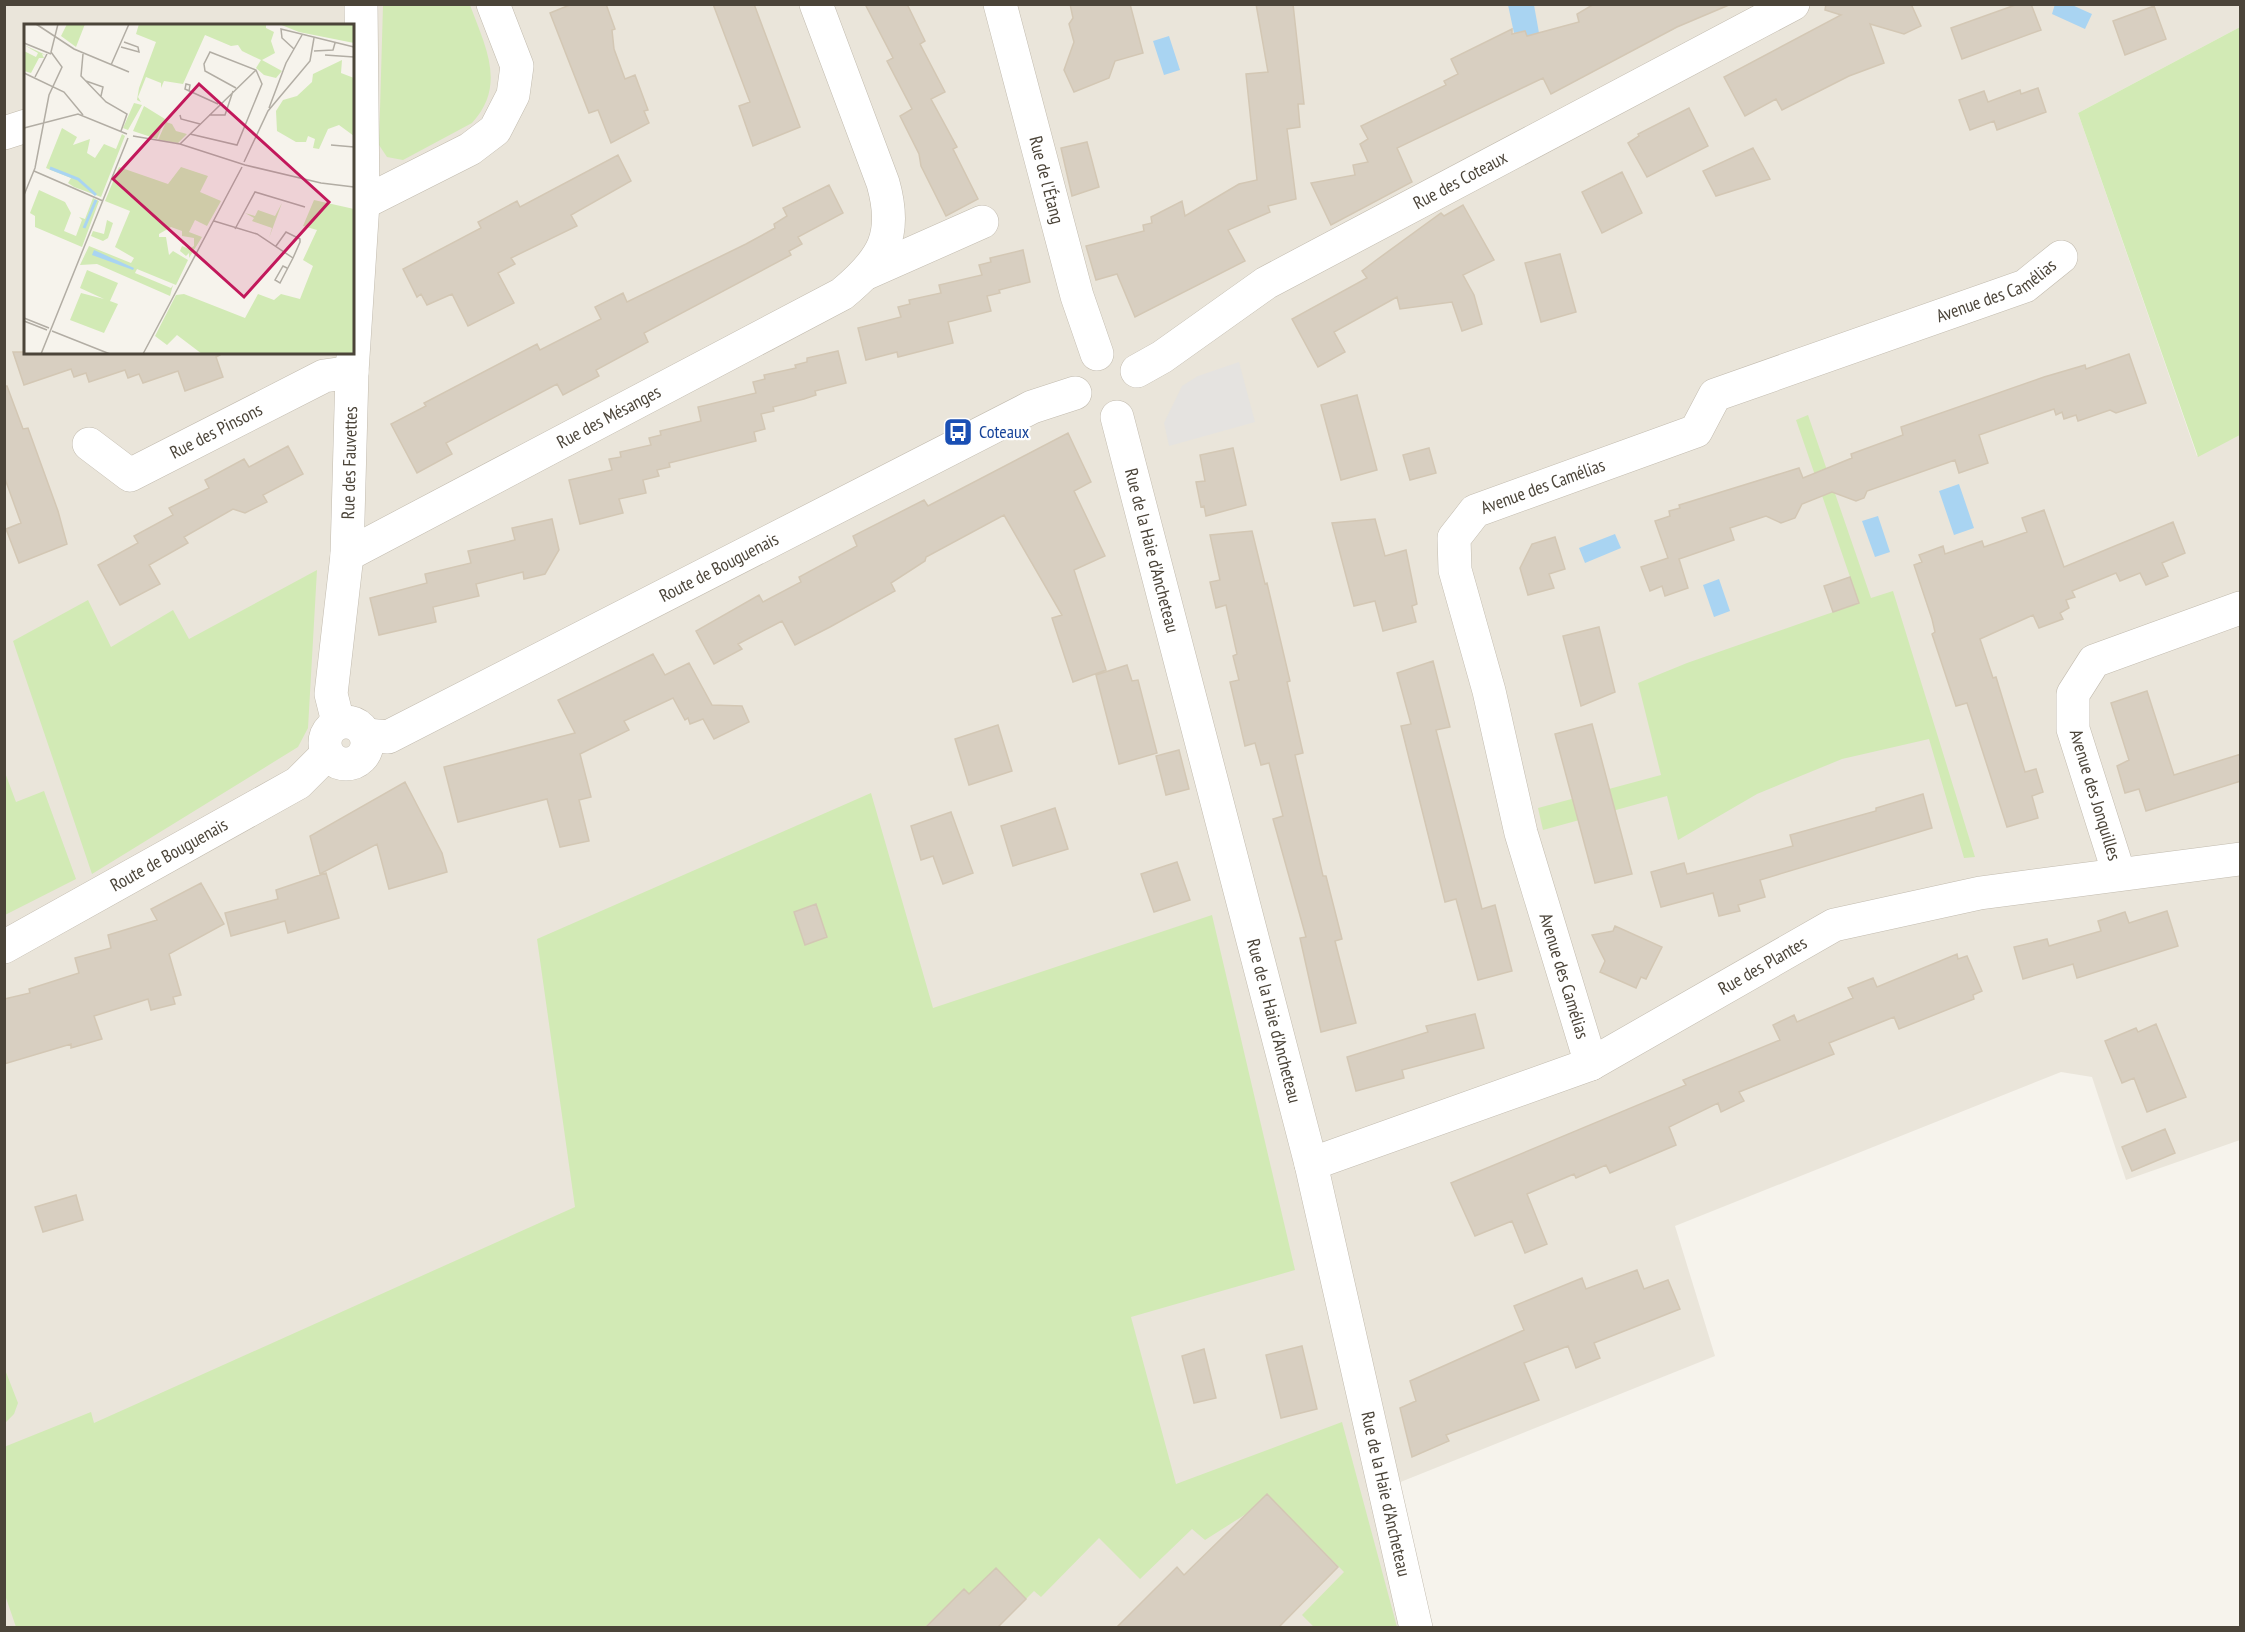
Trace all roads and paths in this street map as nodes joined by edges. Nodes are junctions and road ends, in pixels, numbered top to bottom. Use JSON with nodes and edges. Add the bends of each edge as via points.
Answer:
{"nodes":[{"id":1,"x":493,"y":4,"type":"edge"},
{"id":2,"x":816,"y":4,"type":"edge"},
{"id":3,"x":1000,"y":4,"type":"edge"},
{"id":4,"x":1793,"y":4,"type":"edge"},
{"id":5,"x":358,"y":19,"type":"edge"},
{"id":6,"x":24,"y":127,"type":"edge"},
{"id":7,"x":4,"y":133,"type":"edge"},
{"id":8,"x":363,"y":203,"type":"junction"},
{"id":9,"x":982,"y":222,"type":"dead end"},
{"id":10,"x":2061,"y":256,"type":"dead end"},
{"id":11,"x":867,"y":273,"type":"junction"},
{"id":12,"x":354,"y":341,"type":"edge"},
{"id":13,"x":353,"y":354,"type":"edge"},
{"id":14,"x":1097,"y":354,"type":"junction"},
{"id":15,"x":1137,"y":371,"type":"junction"},
{"id":16,"x":352,"y":372,"type":"junction"},
{"id":17,"x":1075,"y":393,"type":"junction"},
{"id":18,"x":1117,"y":417,"type":"junction"},
{"id":19,"x":89,"y":444,"type":"dead end"},
{"id":20,"x":347,"y":555,"type":"junction"},
{"id":21,"x":2241,"y":608,"type":"edge"},
{"id":22,"x":352,"y":729,"type":"junction"},
{"id":23,"x":2241,"y":860,"type":"edge"},
{"id":24,"x":2119,"y":874,"type":"junction"},
{"id":25,"x":4,"y":947,"type":"edge"},
{"id":26,"x":1591,"y":1064,"type":"junction"},
{"id":27,"x":1311,"y":1164,"type":"junction"},
{"id":28,"x":1416,"y":1628,"type":"edge"}],
"edges":[{"from":1,"to":8,"type":"street","via":[[517,66],[513,95],[495,130],[470,149]]},
{"from":2,"to":11,"type":"street","name":"Rue des Mésanges","via":[[891,210],[885,245]]},
{"from":3,"to":14,"type":"street","name":"Rue de l'Étang","via":[[1077,296]]},
{"from":4,"to":15,"type":"street","name":"Rue des Coteaux","via":[[1266,283]]},
{"from":5,"to":8,"type":"street","name":"Rue des Fauvettes"},
{"from":6,"to":7,"type":"street"},
{"from":8,"to":12,"type":"street","name":"Rue des Fauvettes"},
{"from":9,"to":11,"type":"street","name":"Rue des Mésanges"},
{"from":10,"to":26,"type":"street","name":"Avenue des Camélias","via":[[2025,286],[1715,395],[1696,430],[1474,511],[1454,538],[1455,570],[1489,692],[1521,833]]},
{"from":11,"to":20,"type":"street","name":"Rue des Mésanges","via":[[842,294]]},
{"from":13,"to":16,"type":"street","name":"Rue des Fauvettes"},
{"from":14,"to":15,"type":"street","via":[[1122,356]]},
{"from":14,"to":17,"type":"street","via":[[1079,369]]},
{"from":15,"to":18,"type":"street","via":[[1140,390],[1136,401]]},
{"from":16,"to":19,"type":"street","name":"Rue des Pinsons","via":[[324,376],[130,475]]},
{"from":16,"to":20,"type":"street","name":"Rue des Fauvettes"},
{"from":17,"to":18,"type":"street","via":[[1095,416]]},
{"from":17,"to":22,"type":"street","name":"Route de Bouguenais","via":[[1032,407],[388,737]]},
{"from":18,"to":27,"type":"street","name":"Rue de la Haie d'Ancheteau"},
{"from":20,"to":22,"type":"street","name":"Rue des Fauvettes","via":[[331,694]]},
{"from":21,"to":24,"type":"street","name":"Avenue des Jonquilles","via":[[2094,661],[2073,694],[2073,729]]},
{"from":22,"to":25,"type":"street","name":"Route de Bouguenais","via":[[367,742],[363,755],[352,764],[338,763],[327,754],[298,783]]},
{"from":23,"to":24,"type":"street","name":"Rue des Plantes"},
{"from":24,"to":26,"type":"street","name":"Rue des Plantes","via":[[1980,892],[1834,925]]},
{"from":26,"to":27,"type":"street","name":"Rue des Plantes"},
{"from":27,"to":28,"type":"street","name":"Rue de la Haie d'Ancheteau"}]}
